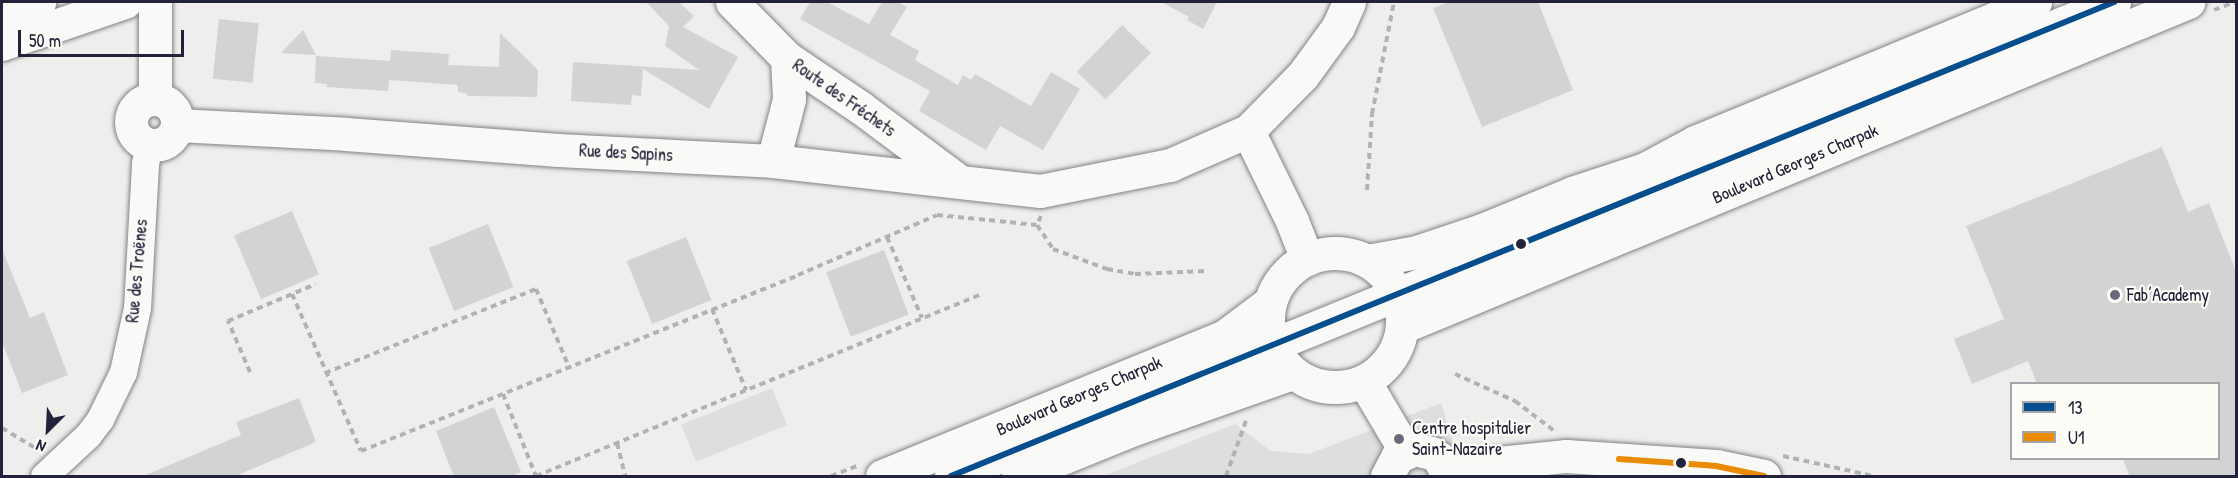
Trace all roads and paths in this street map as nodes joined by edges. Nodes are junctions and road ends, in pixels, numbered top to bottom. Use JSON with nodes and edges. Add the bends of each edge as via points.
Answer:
{"nodes":[{"id":1,"x":39,"y":2,"type":"edge"},
{"id":2,"x":125,"y":2,"type":"edge"},
{"id":3,"x":155,"y":2,"type":"edge"},
{"id":4,"x":732,"y":2,"type":"edge"},
{"id":5,"x":1349,"y":2,"type":"edge"},
{"id":6,"x":1394,"y":2,"type":"edge"},
{"id":7,"x":2035,"y":2,"type":"edge"},
{"id":8,"x":2114,"y":2,"type":"edge"},
{"id":9,"x":2188,"y":2,"type":"edge"},
{"id":10,"x":2,"y":13,"type":"edge"},
{"id":11,"x":2,"y":44,"type":"edge"},
{"id":12,"x":787,"y":58,"type":"junction"},
{"id":13,"x":155,"y":99,"type":"junction"},
{"id":14,"x":177,"y":124,"type":"junction"},
{"id":15,"x":1248,"y":131,"type":"junction"},
{"id":16,"x":901,"y":139,"type":"junction"},
{"id":17,"x":150,"y":144,"type":"junction"},
{"id":18,"x":773,"y":160,"type":"junction"},
{"id":19,"x":894,"y":174,"type":"junction"},
{"id":20,"x":961,"y":182,"type":"junction"},
{"id":21,"x":1065,"y":188,"type":"junction"},
{"id":22,"x":1367,"y":190,"type":"dead end"},
{"id":23,"x":1036,"y":225,"type":"junction"},
{"id":24,"x":887,"y":237,"type":"junction"},
{"id":25,"x":1307,"y":259,"type":"junction"},
{"id":26,"x":1367,"y":261,"type":"junction"},
{"id":27,"x":1206,"y":271,"type":"dead end"},
{"id":28,"x":316,"y":284,"type":"dead end"},
{"id":29,"x":1405,"y":291,"type":"junction"},
{"id":30,"x":292,"y":294,"type":"junction"},
{"id":31,"x":979,"y":295,"type":"dead end"},
{"id":32,"x":1269,"y":303,"type":"junction"},
{"id":33,"x":712,"y":309,"type":"junction"},
{"id":34,"x":922,"y":318,"type":"junction"},
{"id":35,"x":1402,"y":327,"type":"junction"},
{"id":36,"x":1272,"y":345,"type":"junction"},
{"id":37,"x":569,"y":367,"type":"junction"},
{"id":38,"x":250,"y":372,"type":"dead end"},
{"id":39,"x":325,"y":373,"type":"junction"},
{"id":40,"x":1292,"y":373,"type":"junction"},
{"id":41,"x":1455,"y":374,"type":"dead end"},
{"id":42,"x":1364,"y":381,"type":"junction"},
{"id":43,"x":746,"y":390,"type":"junction"},
{"id":44,"x":502,"y":394,"type":"junction"},
{"id":45,"x":1250,"y":408,"type":"dead end"},
{"id":46,"x":2,"y":428,"type":"edge"},
{"id":47,"x":1555,"y":431,"type":"dead end"},
{"id":48,"x":617,"y":443,"type":"junction"},
{"id":49,"x":1397,"y":464,"type":"edge"},
{"id":50,"x":52,"y":469,"type":"edge"},
{"id":51,"x":1448,"y":475,"type":"edge"},
{"id":52,"x":536,"y":477,"type":"edge"},
{"id":53,"x":625,"y":477,"type":"edge"},
{"id":54,"x":882,"y":477,"type":"edge"},
{"id":55,"x":951,"y":477,"type":"edge"},
{"id":56,"x":1018,"y":477,"type":"edge"},
{"id":57,"x":1226,"y":477,"type":"edge"},
{"id":58,"x":1764,"y":477,"type":"edge"}],
"edges":[{"from":1,"to":10,"type":"street"},
{"from":2,"to":11,"type":"street"},
{"from":3,"to":13,"type":"street"},
{"from":4,"to":12,"type":"street","name":"Route des Fréchets"},
{"from":5,"to":15,"type":"street","via":[[1338,27],[1303,75]]},
{"from":6,"to":22,"type":"path","via":[[1372,114]]},
{"from":7,"to":26,"type":"street","via":[[1695,142],[1645,169],[1417,252]]},
{"from":8,"to":29,"type":"street","name":"Boulevard Georges Charpak"},
{"from":9,"to":35,"type":"street","name":"Boulevard Georges Charpak"},
{"from":12,"to":16,"type":"street","name":"Route des Fréchets"},
{"from":12,"to":18,"type":"street","name":"Route des Fréchets","via":[[789,99]]},
{"from":13,"to":14,"type":"street","via":[[174,110]]},
{"from":13,"to":17,"type":"street","via":[[135,108],[131,123],[137,137]]},
{"from":14,"to":17,"type":"street","via":[[165,142]]},
{"from":14,"to":18,"type":"street","name":"Rue des Sapins"},
{"from":15,"to":21,"type":"street","name":"Rue des Sapins","via":[[1170,165]]},
{"from":15,"to":25,"type":"street"},
{"from":16,"to":19,"type":"street","name":"Route des Fréchets"},
{"from":16,"to":20,"type":"street","name":"Route des Fréchets"},
{"from":17,"to":50,"type":"street","name":"Rue des Troënes","via":[[144,163],[137,308],[123,372],[100,419]]},
{"from":18,"to":19,"type":"street","name":"Rue des Sapins"},
{"from":19,"to":20,"type":"street","name":"Rue des Sapins"},
{"from":20,"to":21,"type":"street","name":"Rue des Sapins","via":[[1040,191]]},
{"from":21,"to":23,"type":"path"},
{"from":23,"to":24,"type":"path","via":[[937,215]]},
{"from":23,"to":27,"type":"path","via":[[1053,249],[1107,269],[1135,274]]},
{"from":24,"to":33,"type":"path"},
{"from":24,"to":34,"type":"path"},
{"from":25,"to":26,"type":"street","via":[[1327,253],[1348,254]]},
{"from":25,"to":32,"type":"street","via":[[1290,269],[1277,284]]},
{"from":26,"to":29,"type":"street"},
{"from":28,"to":30,"type":"path"},
{"from":29,"to":35,"type":"street"},
{"from":29,"to":36,"type":"street","name":"Boulevard Georges Charpak"},
{"from":30,"to":38,"type":"path","via":[[228,321]]},
{"from":30,"to":39,"type":"path"},
{"from":31,"to":34,"type":"path"},
{"from":32,"to":36,"type":"street","via":[[1267,324]]},
{"from":32,"to":54,"type":"street","name":"Boulevard Georges Charpak","via":[[1225,336]]},
{"from":33,"to":37,"type":"path"},
{"from":33,"to":43,"type":"path"},
{"from":34,"to":43,"type":"path"},
{"from":35,"to":42,"type":"street","via":[[1396,349],[1383,368]]},
{"from":36,"to":40,"type":"street"},
{"from":36,"to":55,"type":"street","name":"Boulevard Georges Charpak"},
{"from":37,"to":39,"type":"path","via":[[536,289]]},
{"from":37,"to":44,"type":"path"},
{"from":39,"to":44,"type":"path","via":[[361,451]]},
{"from":40,"to":42,"type":"street","via":[[1327,387],[1346,387]]},
{"from":40,"to":56,"type":"street","via":[[1134,429]]},
{"from":41,"to":47,"type":"path","via":[[1515,401]]},
{"from":42,"to":49,"type":"street"},
{"from":43,"to":48,"type":"path"},
{"from":44,"to":52,"type":"path"},
{"from":45,"to":57,"type":"path"},
{"from":46,"to":50,"type":"path"},
{"from":48,"to":52,"type":"path"},
{"from":48,"to":53,"type":"path"},
{"from":49,"to":51,"type":"street","via":[[1414,449],[1432,453],[1445,465]]},
{"from":51,"to":58,"type":"street","via":[[1469,466],[1566,456],[1716,466]]}]}
